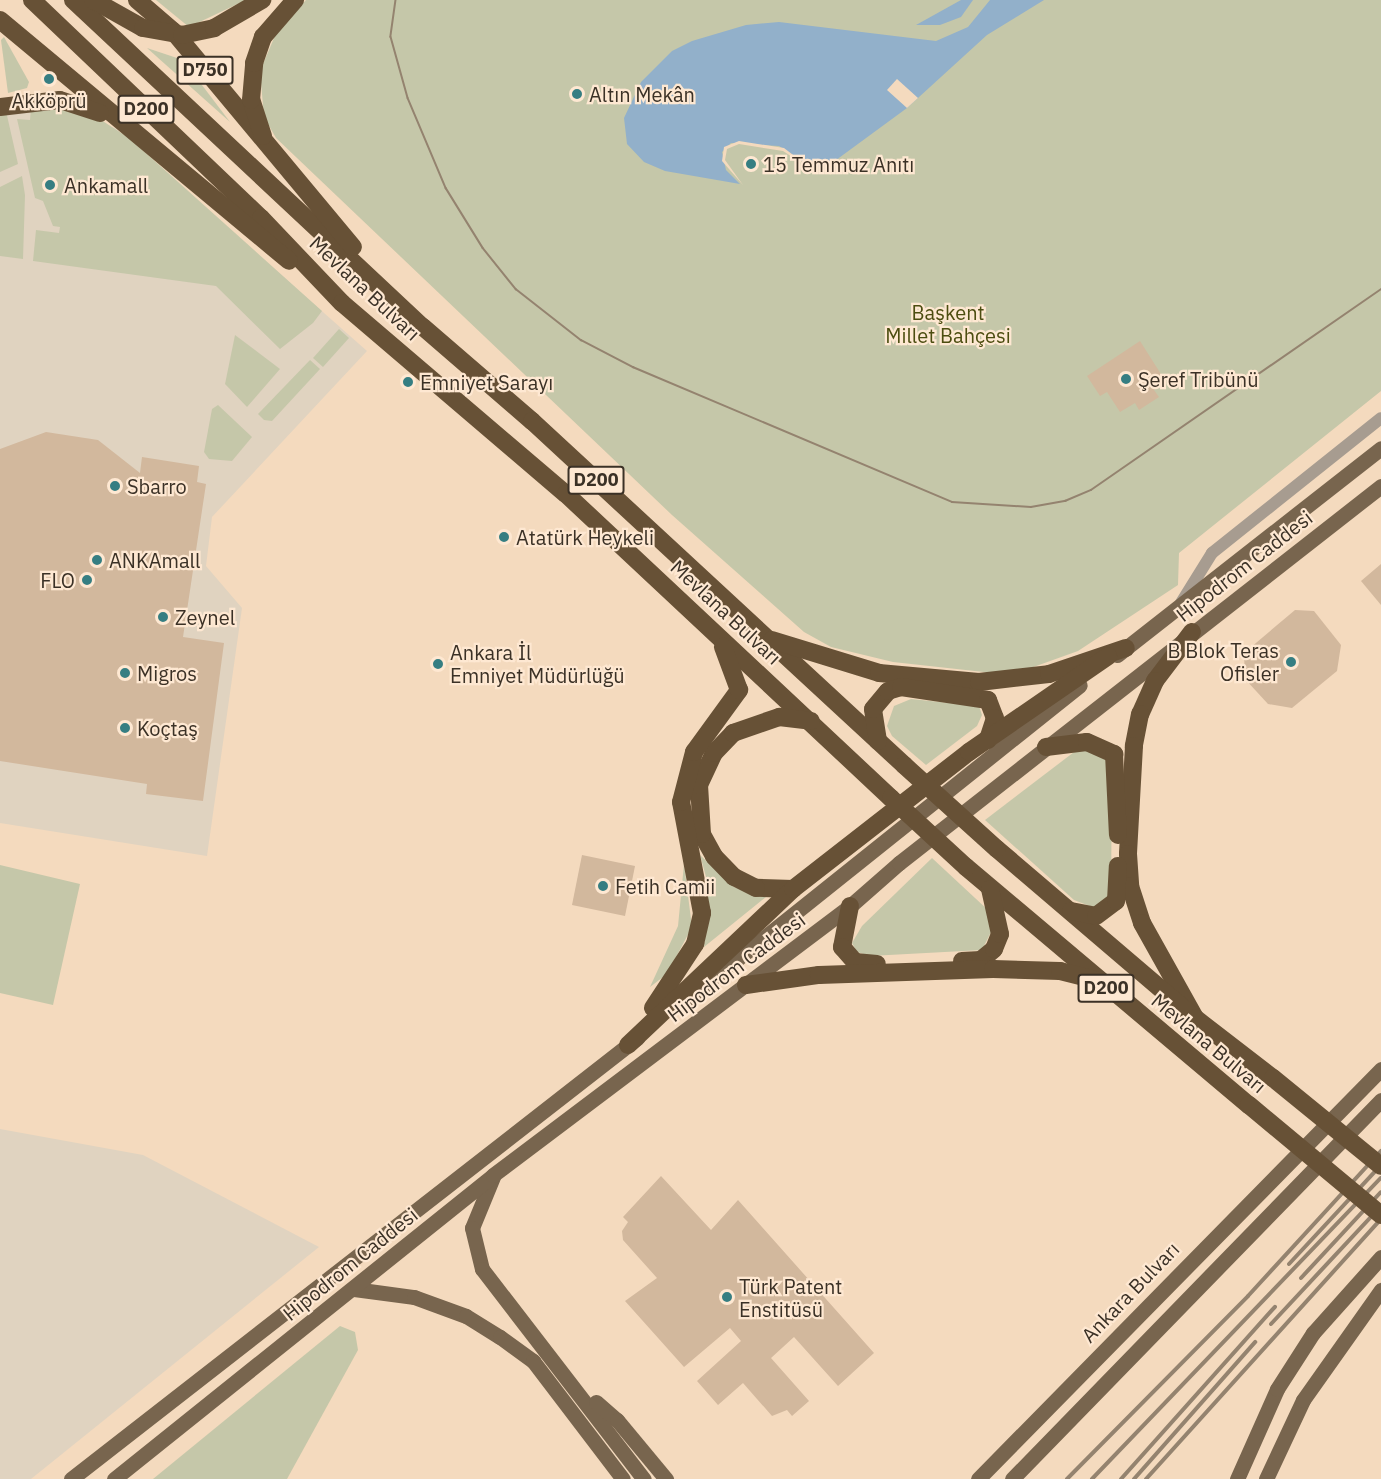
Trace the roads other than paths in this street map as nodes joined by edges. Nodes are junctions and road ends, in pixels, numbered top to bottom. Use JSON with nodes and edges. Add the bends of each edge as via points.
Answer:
{"nodes":[{"id":1,"x":32,"y":0,"type":"edge"},
{"id":2,"x":73,"y":0,"type":"edge"},
{"id":3,"x":93,"y":0,"type":"edge"},
{"id":4,"x":137,"y":0,"type":"edge"},
{"id":5,"x":262,"y":0,"type":"edge"},
{"id":6,"x":295,"y":0,"type":"edge"},
{"id":7,"x":0,"y":20,"type":"edge"},
{"id":8,"x":0,"y":107,"type":"edge"},
{"id":9,"x":137,"y":133,"type":"junction"},
{"id":10,"x":266,"y":147,"type":"junction"},
{"id":11,"x":280,"y":193,"type":"joint"},
{"id":12,"x":342,"y":303,"type":"junction"},
{"id":13,"x":423,"y":327,"type":"junction"},
{"id":14,"x":1381,"y":418,"type":"edge"},
{"id":15,"x":1381,"y":448,"type":"edge"},
{"id":16,"x":1381,"y":486,"type":"edge"},
{"id":17,"x":1177,"y":608,"type":"junction"},
{"id":18,"x":1192,"y":632,"type":"junction"},
{"id":19,"x":717,"y":635,"type":"junction"},
{"id":20,"x":765,"y":638,"type":"junction"},
{"id":21,"x":1126,"y":648,"type":"junction"},
{"id":22,"x":1108,"y":656,"type":"junction"},
{"id":23,"x":811,"y":721,"type":"junction"},
{"id":24,"x":988,"y":740,"type":"junction"},
{"id":25,"x":878,"y":741,"type":"junction"},
{"id":26,"x":1046,"y":747,"type":"junction"},
{"id":27,"x":990,"y":888,"type":"junction"},
{"id":28,"x":793,"y":889,"type":"junction"},
{"id":29,"x":850,"y":906,"type":"junction"},
{"id":30,"x":1064,"y":908,"type":"junction"},
{"id":31,"x":1097,"y":980,"type":"junction"},
{"id":32,"x":746,"y":986,"type":"junction"},
{"id":33,"x":1194,"y":1018,"type":"junction"},
{"id":34,"x":628,"y":1046,"type":"junction"},
{"id":35,"x":1381,"y":1070,"type":"edge"},
{"id":36,"x":1381,"y":1100,"type":"edge"},
{"id":37,"x":1381,"y":1166,"type":"edge"},
{"id":38,"x":493,"y":1175,"type":"junction"},
{"id":39,"x":1381,"y":1215,"type":"edge"},
{"id":40,"x":1381,"y":1257,"type":"edge"},
{"id":41,"x":354,"y":1289,"type":"junction"},
{"id":42,"x":1381,"y":1290,"type":"edge"},
{"id":43,"x":578,"y":1387,"type":"junction"},
{"id":44,"x":71,"y":1479,"type":"edge"},
{"id":45,"x":114,"y":1479,"type":"edge"},
{"id":46,"x":623,"y":1479,"type":"edge"},
{"id":47,"x":644,"y":1479,"type":"edge"},
{"id":48,"x":666,"y":1479,"type":"edge"},
{"id":49,"x":978,"y":1479,"type":"edge"},
{"id":50,"x":1012,"y":1479,"type":"edge"},
{"id":51,"x":1237,"y":1479,"type":"edge"},
{"id":52,"x":1266,"y":1479,"type":"edge"}],
"edges":[{"from":1,"to":12,"type":"highway","name":"Mevlana Bulvarı","number":"D200","via":[[261,218]]},
{"from":2,"to":11,"type":"highway","name":"Mevlana Bulvarı","number":"D750"},
{"from":3,"to":5,"type":"highway","bridge":true,"via":[[143,28],[182,35],[214,28]]},
{"from":4,"to":10,"type":"highway","number":"D750","via":[[174,31]]},
{"from":6,"to":10,"type":"highway","via":[[263,37],[250,79],[251,100]]},
{"from":7,"to":9,"type":"highway","via":[[49,65]]},
{"from":8,"to":9,"type":"highway","via":[[39,99],[77,103]]},
{"from":9,"to":12,"type":"highway"},
{"from":10,"to":13,"type":"highway"},
{"from":11,"to":13,"type":"highway","name":"Mevlana Bulvarı","number":"D200"},
{"from":12,"to":19,"type":"highway","name":"Mevlana Bulvarı","number":"D200","via":[[566,494]]},
{"from":13,"to":20,"type":"highway","name":"Mevlana Bulvarı","number":"D200","via":[[532,421]]},
{"from":14,"to":17,"type":"street","name":"Hipodrom Caddesi","via":[[1212,553]]},
{"from":15,"to":17,"type":"main road","name":"Hipodrom Caddesi"},
{"from":16,"to":18,"type":"main road","name":"Hipodrom Caddesi"},
{"from":17,"to":21,"type":"main road","name":"Hipodrom Caddesi"},
{"from":18,"to":26,"type":"main road","name":"Hipodrom Caddesi"},
{"from":18,"to":33,"type":"highway","via":[[1155,681],[1140,714],[1134,746],[1128,854],[1130,886],[1142,923]]},
{"from":19,"to":23,"type":"highway","name":"Mevlana Bulvarı","number":"D200"},
{"from":19,"to":34,"type":"highway","via":[[736,671],[740,690],[694,752],[681,802],[702,913],[695,944]]},
{"from":20,"to":22,"type":"highway","via":[[879,672],[979,682],[1014,681]]},
{"from":20,"to":25,"type":"highway","name":"Mevlana Bulvarı","number":"D200"},
{"from":21,"to":22,"type":"highway"},
{"from":21,"to":34,"type":"main road","name":"Hipodrom Caddesi"},
{"from":22,"to":24,"type":"highway"},
{"from":23,"to":27,"type":"highway","name":"Mevlana Bulvarı","number":"D200","bridge":true},
{"from":23,"to":28,"type":"highway","via":[[779,717],[733,733],[714,753],[699,784],[702,834],[714,856],[734,878],[756,888]]},
{"from":24,"to":25,"type":"highway","via":[[995,718],[988,700],[901,687],[888,691],[873,709]]},
{"from":24,"to":28,"type":"highway"},
{"from":25,"to":30,"type":"highway","name":"Mevlana Bulvarı","number":"D200","bridge":true},
{"from":26,"to":29,"type":"main road","name":"Hipodrom Caddesi"},
{"from":26,"to":30,"type":"highway","via":[[1095,743],[1114,754],[1117,764],[1116,901],[1096,916]]},
{"from":27,"to":29,"type":"highway","via":[[1000,934],[994,949],[981,960],[855,962],[842,947]]},
{"from":27,"to":31,"type":"highway","name":"Mevlana Bulvarı","number":"D200"},
{"from":28,"to":34,"type":"highway"},
{"from":29,"to":32,"type":"main road","name":"Hipodrom Caddesi"},
{"from":30,"to":33,"type":"highway","name":"Mevlana Bulvarı","number":"D200"},
{"from":31,"to":32,"type":"highway","via":[[1029,969],[819,975]]},
{"from":31,"to":39,"type":"highway","name":"Mevlana Bulvarı","number":"D200","bridge":true},
{"from":32,"to":38,"type":"main road","name":"Hipodrom Caddesi"},
{"from":33,"to":37,"type":"highway","name":"Mevlana Bulvarı","number":"D200","bridge":true},
{"from":34,"to":44,"type":"main road","name":"Hipodrom Caddesi"},
{"from":35,"to":49,"type":"main road","name":"Ankara Bulvarı","via":[[1312,1135]]},
{"from":36,"to":50,"type":"main road"},
{"from":38,"to":41,"type":"main road","name":"Hipodrom Caddesi"},
{"from":38,"to":43,"type":"main road","via":[[472,1228],[482,1269]]},
{"from":40,"to":51,"type":"main road","via":[[1313,1333],[1277,1389]]},
{"from":41,"to":45,"type":"main road","name":"Hipodrom Caddesi"},
{"from":41,"to":46,"type":"main road","via":[[414,1297],[466,1316],[500,1337],[533,1361]]},
{"from":42,"to":52,"type":"main road","via":[[1303,1400]]},
{"from":43,"to":47,"type":"main road"},
{"from":43,"to":48,"type":"main road","via":[[617,1420]]}]}
